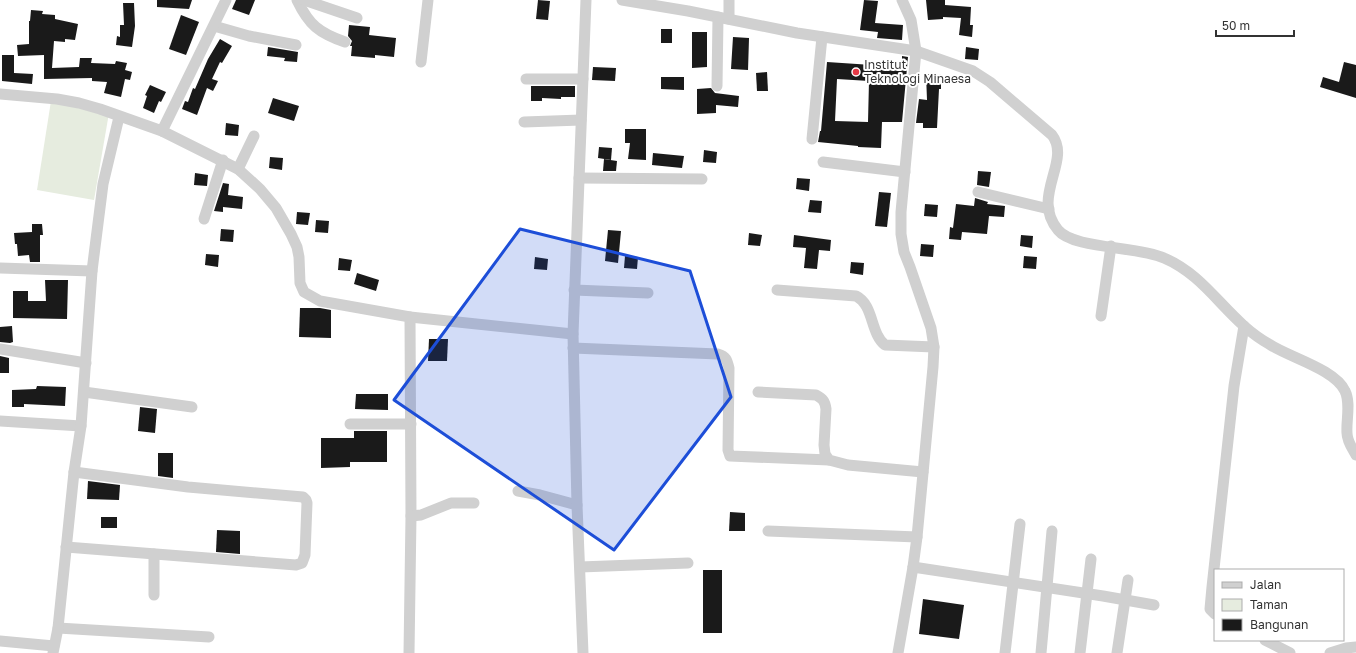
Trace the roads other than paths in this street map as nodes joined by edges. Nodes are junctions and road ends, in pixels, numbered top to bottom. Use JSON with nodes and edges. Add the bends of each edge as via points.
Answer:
{"nodes":[{"id":1,"x":226,"y":0,"type":"edge"},
{"id":2,"x":296,"y":0,"type":"edge"},
{"id":3,"x":304,"y":0,"type":"edge"},
{"id":4,"x":428,"y":0,"type":"edge"},
{"id":5,"x":586,"y":0,"type":"edge"},
{"id":6,"x":622,"y":0,"type":"edge"},
{"id":7,"x":730,"y":0,"type":"edge"},
{"id":8,"x":902,"y":0,"type":"edge"},
{"id":9,"x":689,"y":5,"type":"edge"},
{"id":10,"x":357,"y":18,"type":"dead end"},
{"id":11,"x":723,"y":18,"type":"junction"},
{"id":12,"x":214,"y":26,"type":"junction"},
{"id":13,"x":822,"y":37,"type":"junction"},
{"id":14,"x":345,"y":42,"type":"dead end"},
{"id":15,"x":296,"y":45,"type":"dead end"},
{"id":16,"x":916,"y":51,"type":"junction"},
{"id":17,"x":421,"y":62,"type":"dead end"},
{"id":18,"x":526,"y":79,"type":"dead end"},
{"id":19,"x":583,"y":79,"type":"junction"},
{"id":20,"x":717,"y":86,"type":"dead end"},
{"id":21,"x":0,"y":94,"type":"edge"},
{"id":22,"x":119,"y":117,"type":"junction"},
{"id":23,"x":581,"y":120,"type":"junction"},
{"id":24,"x":524,"y":122,"type":"dead end"},
{"id":25,"x":162,"y":131,"type":"junction"},
{"id":26,"x":254,"y":136,"type":"dead end"},
{"id":27,"x":812,"y":139,"type":"dead end"},
{"id":28,"x":223,"y":160,"type":"junction"},
{"id":29,"x":823,"y":162,"type":"dead end"},
{"id":30,"x":238,"y":169,"type":"junction"},
{"id":31,"x":905,"y":172,"type":"junction"},
{"id":32,"x":579,"y":178,"type":"junction"},
{"id":33,"x":702,"y":179,"type":"dead end"},
{"id":34,"x":978,"y":192,"type":"dead end"},
{"id":35,"x":1049,"y":208,"type":"junction"},
{"id":36,"x":204,"y":219,"type":"dead end"},
{"id":37,"x":1111,"y":246,"type":"junction"},
{"id":38,"x":0,"y":268,"type":"edge"},
{"id":39,"x":92,"y":271,"type":"junction"},
{"id":40,"x":574,"y":290,"type":"junction"},
{"id":41,"x":777,"y":290,"type":"dead end"},
{"id":42,"x":648,"y":293,"type":"dead end"},
{"id":43,"x":1101,"y":316,"type":"dead end"},
{"id":44,"x":410,"y":317,"type":"junction"},
{"id":45,"x":1244,"y":326,"type":"junction"},
{"id":46,"x":573,"y":334,"type":"junction"},
{"id":47,"x":934,"y":347,"type":"junction"},
{"id":48,"x":573,"y":348,"type":"junction"},
{"id":49,"x":0,"y":350,"type":"edge"},
{"id":50,"x":86,"y":363,"type":"junction"},
{"id":51,"x":84,"y":392,"type":"junction"},
{"id":52,"x":758,"y":392,"type":"dead end"},
{"id":53,"x":192,"y":407,"type":"dead end"},
{"id":54,"x":0,"y":421,"type":"edge"},
{"id":55,"x":350,"y":424,"type":"dead end"},
{"id":56,"x":411,"y":424,"type":"junction"},
{"id":57,"x":81,"y":426,"type":"junction"},
{"id":58,"x":1356,"y":455,"type":"edge"},
{"id":59,"x":829,"y":460,"type":"junction"},
{"id":60,"x":74,"y":472,"type":"junction"},
{"id":61,"x":923,"y":472,"type":"junction"},
{"id":62,"x":518,"y":491,"type":"dead end"},
{"id":63,"x":474,"y":503,"type":"dead end"},
{"id":64,"x":577,"y":506,"type":"junction"},
{"id":65,"x":411,"y":516,"type":"junction"},
{"id":66,"x":1020,"y":524,"type":"dead end"},
{"id":67,"x":768,"y":531,"type":"dead end"},
{"id":68,"x":1052,"y":531,"type":"dead end"},
{"id":69,"x":917,"y":537,"type":"junction"},
{"id":70,"x":66,"y":547,"type":"junction"},
{"id":71,"x":154,"y":554,"type":"junction"},
{"id":72,"x":1091,"y":559,"type":"dead end"},
{"id":73,"x":688,"y":563,"type":"dead end"},
{"id":74,"x":580,"y":567,"type":"junction"},
{"id":75,"x":913,"y":567,"type":"junction"},
{"id":76,"x":1128,"y":580,"type":"dead end"},
{"id":77,"x":1013,"y":582,"type":"junction"},
{"id":78,"x":1047,"y":587,"type":"junction"},
{"id":79,"x":1087,"y":593,"type":"junction"},
{"id":80,"x":154,"y":595,"type":"dead end"},
{"id":81,"x":1126,"y":600,"type":"junction"},
{"id":82,"x":1154,"y":605,"type":"dead end"},
{"id":83,"x":1214,"y":613,"type":"edge"},
{"id":84,"x":58,"y":628,"type":"junction"},
{"id":85,"x":209,"y":637,"type":"dead end"},
{"id":86,"x":0,"y":641,"type":"edge"},
{"id":87,"x":1267,"y":641,"type":"edge"},
{"id":88,"x":1356,"y":647,"type":"edge"},
{"id":89,"x":54,"y":649,"type":"edge"},
{"id":90,"x":409,"y":653,"type":"edge"},
{"id":91,"x":583,"y":653,"type":"edge"},
{"id":92,"x":898,"y":653,"type":"edge"},
{"id":93,"x":1005,"y":653,"type":"edge"},
{"id":94,"x":1041,"y":653,"type":"edge"},
{"id":95,"x":1080,"y":653,"type":"edge"},
{"id":96,"x":1116,"y":653,"type":"edge"},
{"id":97,"x":1290,"y":653,"type":"edge"},
{"id":98,"x":1330,"y":653,"type":"edge"}],
"edges":[{"from":1,"to":12,"type":"street"},
{"from":2,"to":14,"type":"street","via":[[302,12],[320,32]]},
{"from":3,"to":10,"type":"street"},
{"from":4,"to":17,"type":"street"},
{"from":5,"to":19,"type":"street"},
{"from":6,"to":9,"type":"street"},
{"from":7,"to":11,"type":"street"},
{"from":8,"to":16,"type":"street","via":[[911,20]]},
{"from":9,"to":11,"type":"street"},
{"from":11,"to":13,"type":"street"},
{"from":11,"to":20,"type":"street"},
{"from":12,"to":15,"type":"street"},
{"from":12,"to":25,"type":"street"},
{"from":13,"to":16,"type":"street"},
{"from":13,"to":27,"type":"street"},
{"from":16,"to":31,"type":"street"},
{"from":16,"to":35,"type":"street","via":[[973,71],[990,82],[1052,135],[1057,141],[1059,153],[1049,189]]},
{"from":18,"to":19,"type":"street"},
{"from":19,"to":23,"type":"street"},
{"from":21,"to":22,"type":"street","via":[[79,102]]},
{"from":22,"to":25,"type":"street"},
{"from":22,"to":39,"type":"street","via":[[103,184]]},
{"from":23,"to":24,"type":"street"},
{"from":23,"to":32,"type":"street"},
{"from":25,"to":28,"type":"street"},
{"from":26,"to":30,"type":"street"},
{"from":28,"to":30,"type":"street"},
{"from":28,"to":36,"type":"street"},
{"from":29,"to":31,"type":"street"},
{"from":30,"to":44,"type":"street","via":[[276,208],[291,234],[297,247],[300,284],[304,292],[320,301]]},
{"from":31,"to":47,"type":"street","via":[[901,212],[902,240],[931,328]]},
{"from":32,"to":33,"type":"street"},
{"from":32,"to":40,"type":"street"},
{"from":34,"to":35,"type":"street"},
{"from":35,"to":37,"type":"street","via":[[1051,219],[1058,230],[1070,239]]},
{"from":37,"to":43,"type":"street"},
{"from":37,"to":45,"type":"street","via":[[1141,251],[1181,266],[1199,280]]},
{"from":38,"to":39,"type":"street"},
{"from":39,"to":50,"type":"street"},
{"from":40,"to":42,"type":"street"},
{"from":40,"to":46,"type":"street"},
{"from":41,"to":47,"type":"street","via":[[856,296],[863,302],[878,337],[885,345]]},
{"from":44,"to":46,"type":"street"},
{"from":44,"to":56,"type":"street"},
{"from":45,"to":58,"type":"street","via":[[1270,345],[1333,377],[1339,383],[1345,391],[1347,434]]},
{"from":45,"to":83,"type":"street","via":[[1234,386],[1211,593],[1210,609]]},
{"from":46,"to":48,"type":"street"},
{"from":47,"to":61,"type":"street"},
{"from":48,"to":59,"type":"street","via":[[723,355],[728,361],[729,368],[730,456]]},
{"from":48,"to":64,"type":"street"},
{"from":49,"to":50,"type":"street"},
{"from":50,"to":51,"type":"street"},
{"from":51,"to":53,"type":"street"},
{"from":51,"to":57,"type":"street"},
{"from":52,"to":59,"type":"street","via":[[816,395],[822,398],[826,409],[825,454]]},
{"from":54,"to":57,"type":"street"},
{"from":55,"to":56,"type":"street"},
{"from":56,"to":65,"type":"street"},
{"from":57,"to":60,"type":"street"},
{"from":59,"to":61,"type":"street","via":[[848,465]]},
{"from":60,"to":70,"type":"street"},
{"from":60,"to":71,"type":"street","via":[[188,487],[302,497],[306,500],[305,555],[304,561],[300,564]]},
{"from":61,"to":69,"type":"street"},
{"from":62,"to":64,"type":"street"},
{"from":63,"to":65,"type":"street","via":[[451,502],[421,515]]},
{"from":64,"to":74,"type":"street"},
{"from":65,"to":90,"type":"street"},
{"from":66,"to":77,"type":"street"},
{"from":67,"to":69,"type":"street"},
{"from":68,"to":78,"type":"street"},
{"from":69,"to":75,"type":"street"},
{"from":70,"to":71,"type":"street"},
{"from":70,"to":84,"type":"street"},
{"from":71,"to":80,"type":"street"},
{"from":72,"to":79,"type":"street"},
{"from":73,"to":74,"type":"street"},
{"from":74,"to":91,"type":"street"},
{"from":75,"to":77,"type":"street"},
{"from":75,"to":92,"type":"street"},
{"from":76,"to":81,"type":"street"},
{"from":77,"to":78,"type":"street"},
{"from":77,"to":93,"type":"street"},
{"from":78,"to":79,"type":"street"},
{"from":78,"to":94,"type":"street"},
{"from":79,"to":81,"type":"street"},
{"from":79,"to":95,"type":"street"},
{"from":81,"to":82,"type":"street"},
{"from":81,"to":96,"type":"street"},
{"from":84,"to":85,"type":"street"},
{"from":84,"to":89,"type":"street"},
{"from":86,"to":89,"type":"street"},
{"from":87,"to":97,"type":"street"},
{"from":88,"to":98,"type":"street"}]}
